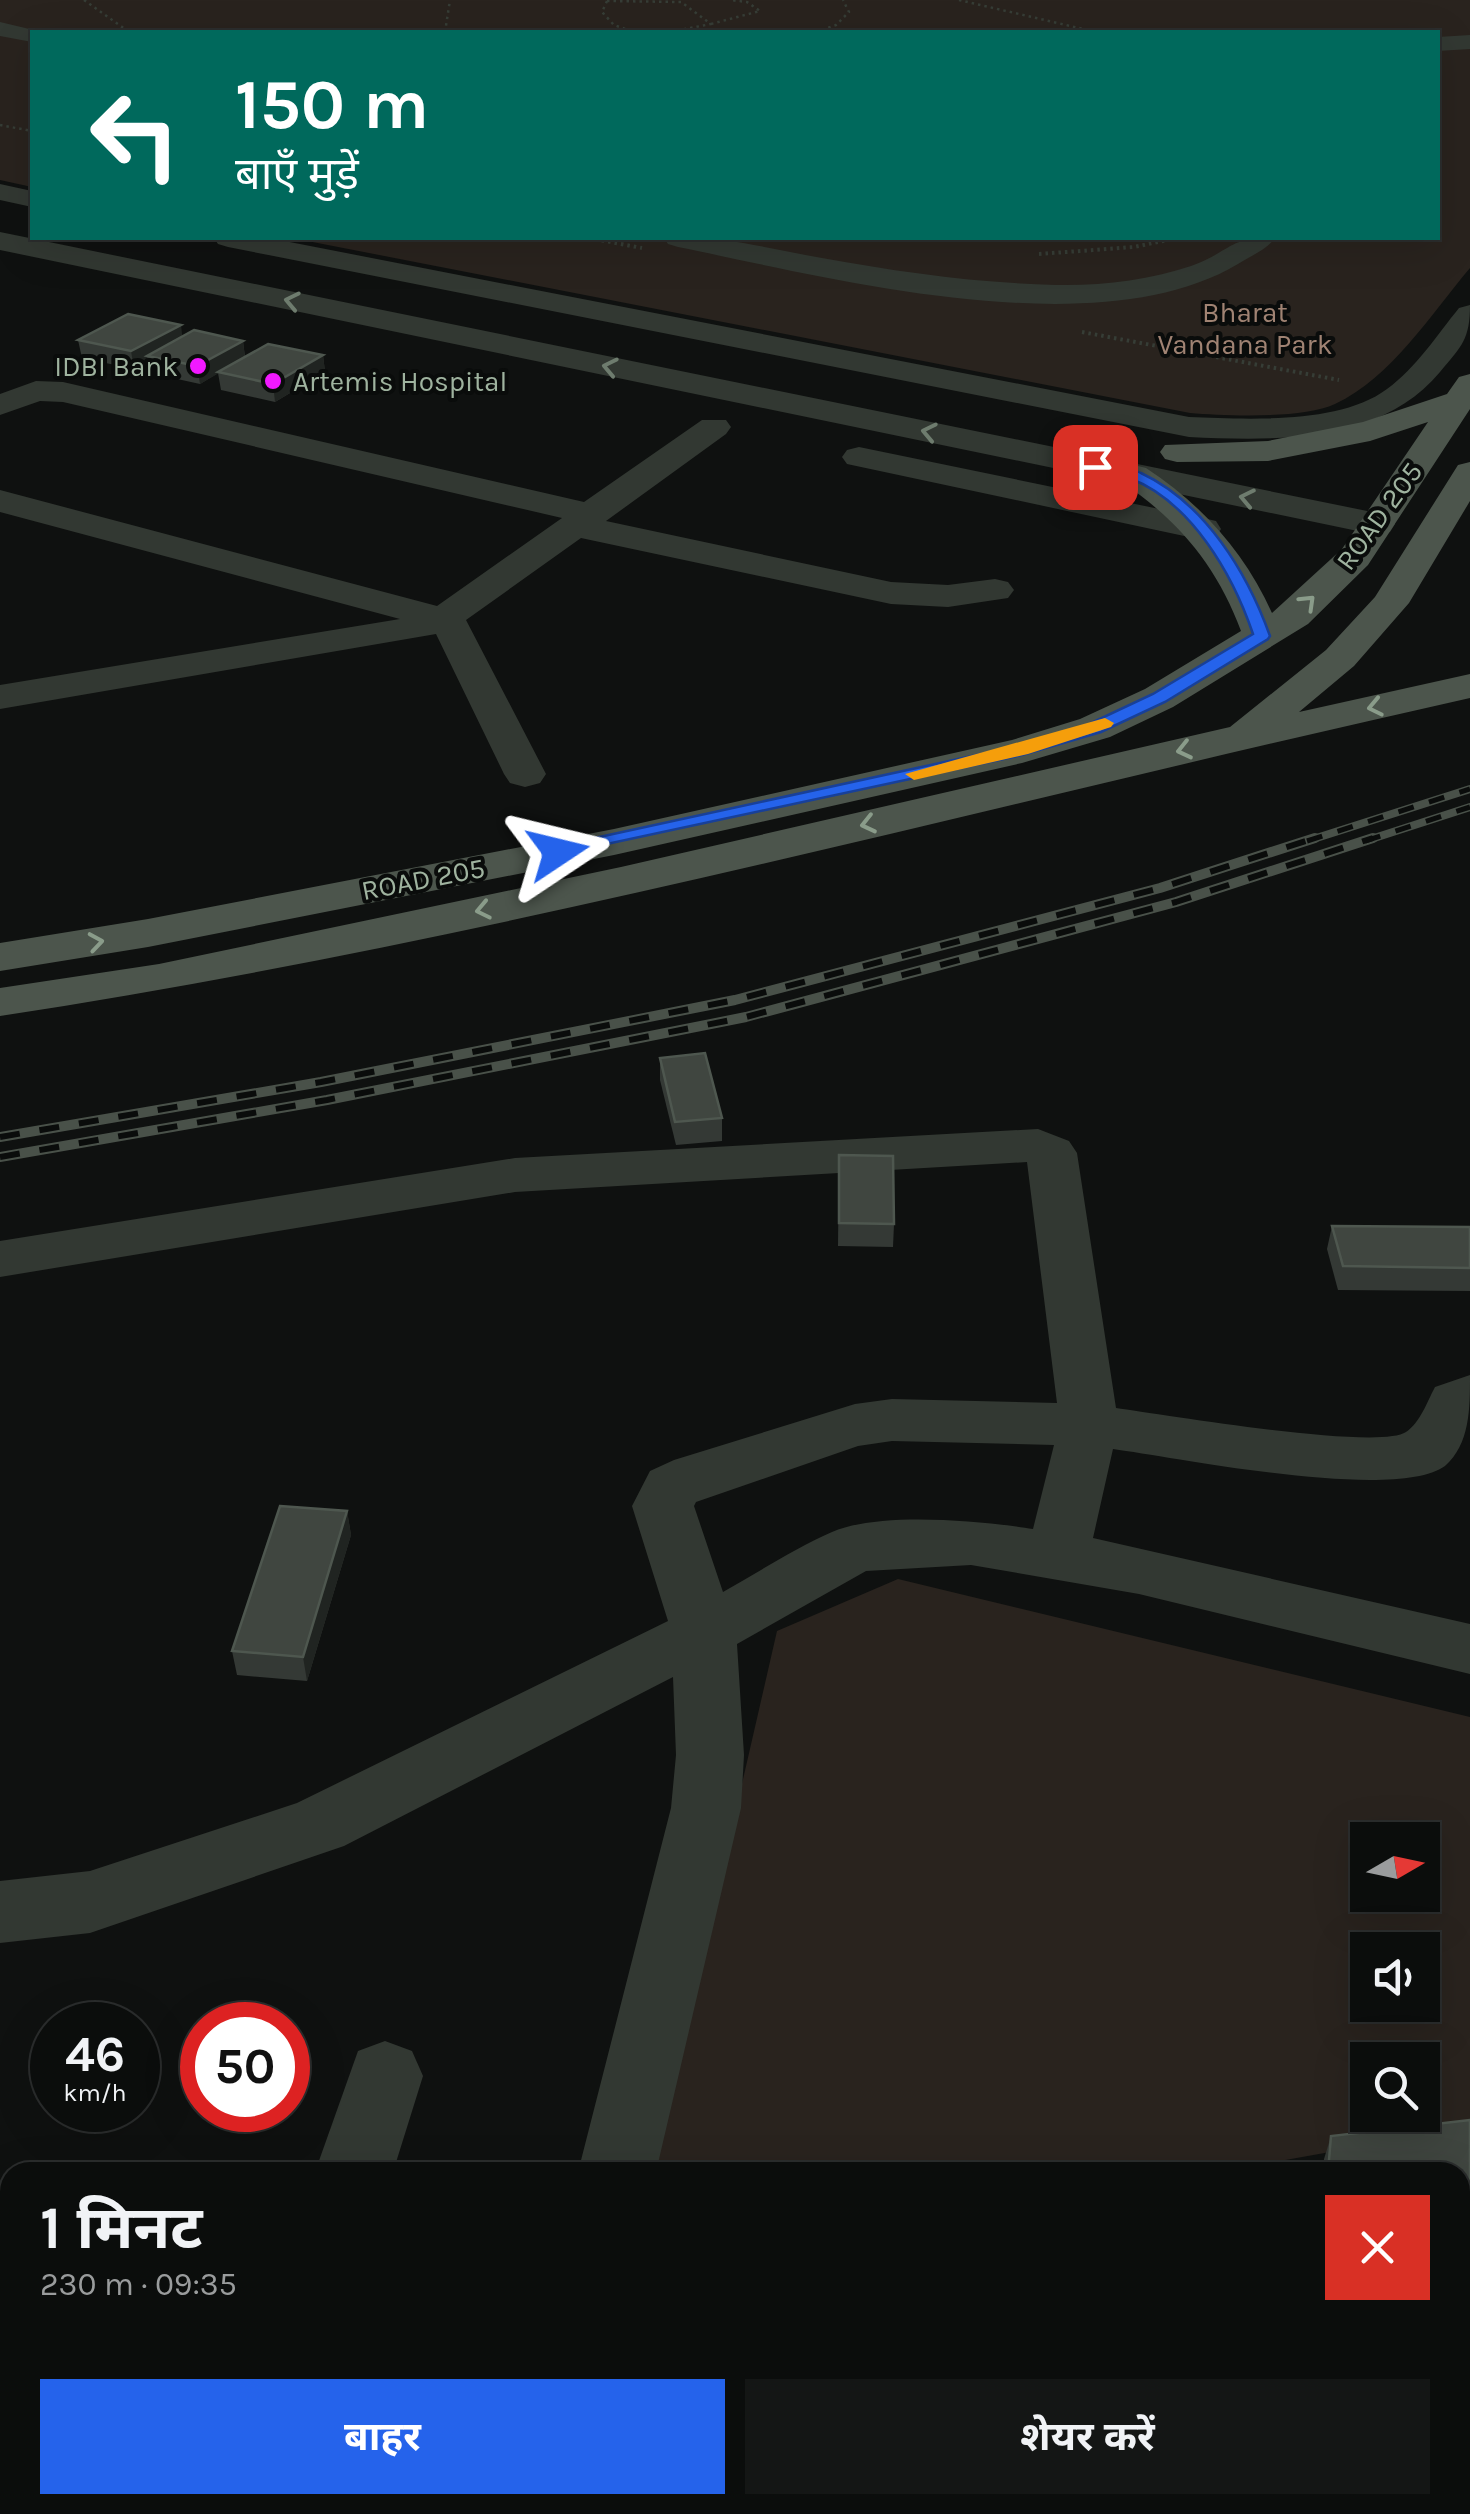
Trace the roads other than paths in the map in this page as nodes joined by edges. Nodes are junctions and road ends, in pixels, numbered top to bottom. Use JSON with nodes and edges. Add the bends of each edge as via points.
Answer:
{"nodes":[{"id":1,"x":0,"y":29,"type":"edge"},
{"id":2,"x":30,"y":35,"type":"edge"},
{"id":3,"x":1470,"y":42,"type":"edge"},
{"id":4,"x":1440,"y":44,"type":"edge"},
{"id":5,"x":0,"y":192,"type":"edge"},
{"id":6,"x":30,"y":199,"type":"edge"},
{"id":7,"x":0,"y":216,"type":"edge"},
{"id":8,"x":30,"y":223,"type":"edge"},
{"id":9,"x":114,"y":240,"type":"edge"},
{"id":10,"x":238,"y":240,"type":"edge"},
{"id":11,"x":689,"y":240,"type":"edge"},
{"id":12,"x":1259,"y":240,"type":"edge"},
{"id":13,"x":0,"y":241,"type":"edge"},
{"id":14,"x":1470,"y":314,"type":"edge"},
{"id":15,"x":1464,"y":393,"type":"edge"},
{"id":16,"x":0,"y":405,"type":"edge"},
{"id":17,"x":752,"y":434,"type":"dead end"},
{"id":18,"x":827,"y":450,"type":"dead end"},
{"id":19,"x":1177,"y":452,"type":"junction"},
{"id":20,"x":1134,"y":475,"type":"junction"},
{"id":21,"x":0,"y":501,"type":"edge"},
{"id":22,"x":1386,"y":510,"type":"junction"},
{"id":23,"x":1458,"y":514,"type":"edge"},
{"id":24,"x":585,"y":521,"type":"junction"},
{"id":25,"x":1204,"y":529,"type":"junction"},
{"id":26,"x":995,"y":590,"type":"dead end"},
{"id":27,"x":443,"y":619,"type":"junction"},
{"id":28,"x":1262,"y":636,"type":"junction"},
{"id":29,"x":1470,"y":686,"type":"edge"},
{"id":30,"x":0,"y":697,"type":"edge"},
{"id":31,"x":1244,"y":736,"type":"junction"},
{"id":32,"x":526,"y":774,"type":"dead end"},
{"id":33,"x":0,"y":957,"type":"edge"},
{"id":34,"x":0,"y":1002,"type":"edge"},
{"id":35,"x":0,"y":1260,"type":"edge"},
{"id":36,"x":1470,"y":1396,"type":"edge"},
{"id":37,"x":1089,"y":1425,"type":"junction"},
{"id":38,"x":1058,"y":1556,"type":"junction"},
{"id":39,"x":704,"y":1632,"type":"junction"},
{"id":40,"x":1470,"y":1649,"type":"edge"},
{"id":41,"x":0,"y":1912,"type":"edge"},
{"id":42,"x":385,"y":2076,"type":"dead end"},
{"id":43,"x":357,"y":2162,"type":"edge"},
{"id":44,"x":618,"y":2162,"type":"edge"}],
"edges":[{"from":1,"to":2,"type":"street"},
{"from":3,"to":4,"type":"street"},
{"from":5,"to":6,"type":"street"},
{"from":7,"to":8,"type":"street"},
{"from":9,"to":19,"type":"street"},
{"from":10,"to":14,"type":"street","via":[[1189,427],[1285,427],[1389,404]]},
{"from":11,"to":12,"type":"street","via":[[972,290],[1048,292],[1191,277]]},
{"from":20,"to":13,"type":"street","one_way":true},
{"from":15,"to":19,"type":"main road","via":[[1370,431],[1268,451]]},
{"from":15,"to":22,"type":"main road","name":"ROAD 205"},
{"from":16,"to":24,"type":"street","via":[[36,391],[63,392]]},
{"from":17,"to":24,"type":"street","via":[[697,422]]},
{"from":18,"to":25,"type":"street"},
{"from":19,"to":22,"type":"street"},
{"from":22,"to":20,"type":"street","one_way":true},
{"from":20,"to":25,"type":"main road"},
{"from":21,"to":27,"type":"street"},
{"from":22,"to":23,"type":"main road"},
{"from":28,"to":22,"type":"main road","name":"ROAD 205","one_way":true,"via":[[1294,616],[1355,557]]},
{"from":23,"to":31,"type":"main road","name":"ROAD 205","via":[[1340,658]]},
{"from":24,"to":26,"type":"street","via":[[891,593]]},
{"from":24,"to":27,"type":"street"},
{"from":25,"to":28,"type":"main road","via":[[1248,596]]},
{"from":27,"to":30,"type":"street"},
{"from":27,"to":32,"type":"street"},
{"from":33,"to":28,"type":"main road","name":"ROAD 205","one_way":true,"via":[[614,842],[1022,750],[1095,728],[1159,698]]},
{"from":29,"to":31,"type":"main road","one_way":true},
{"from":31,"to":34,"type":"main road","name":"ROAD 205","one_way":true,"via":[[621,882],[159,978]]},
{"from":35,"to":37,"type":"street","via":[[515,1175],[1038,1145],[1051,1153],[1054,1168]]},
{"from":36,"to":37,"type":"street","via":[[1456,1402],[1423,1452],[1385,1459]]},
{"from":37,"to":38,"type":"street"},
{"from":37,"to":39,"type":"street","via":[[854,1425],[672,1487],[663,1506]]},
{"from":38,"to":39,"type":"street","via":[[970,1542],[855,1548]]},
{"from":38,"to":40,"type":"street"},
{"from":39,"to":41,"type":"street","via":[[319,1825],[90,1902]]},
{"from":39,"to":44,"type":"street","via":[[706,1808]]},
{"from":42,"to":43,"type":"street"}]}
